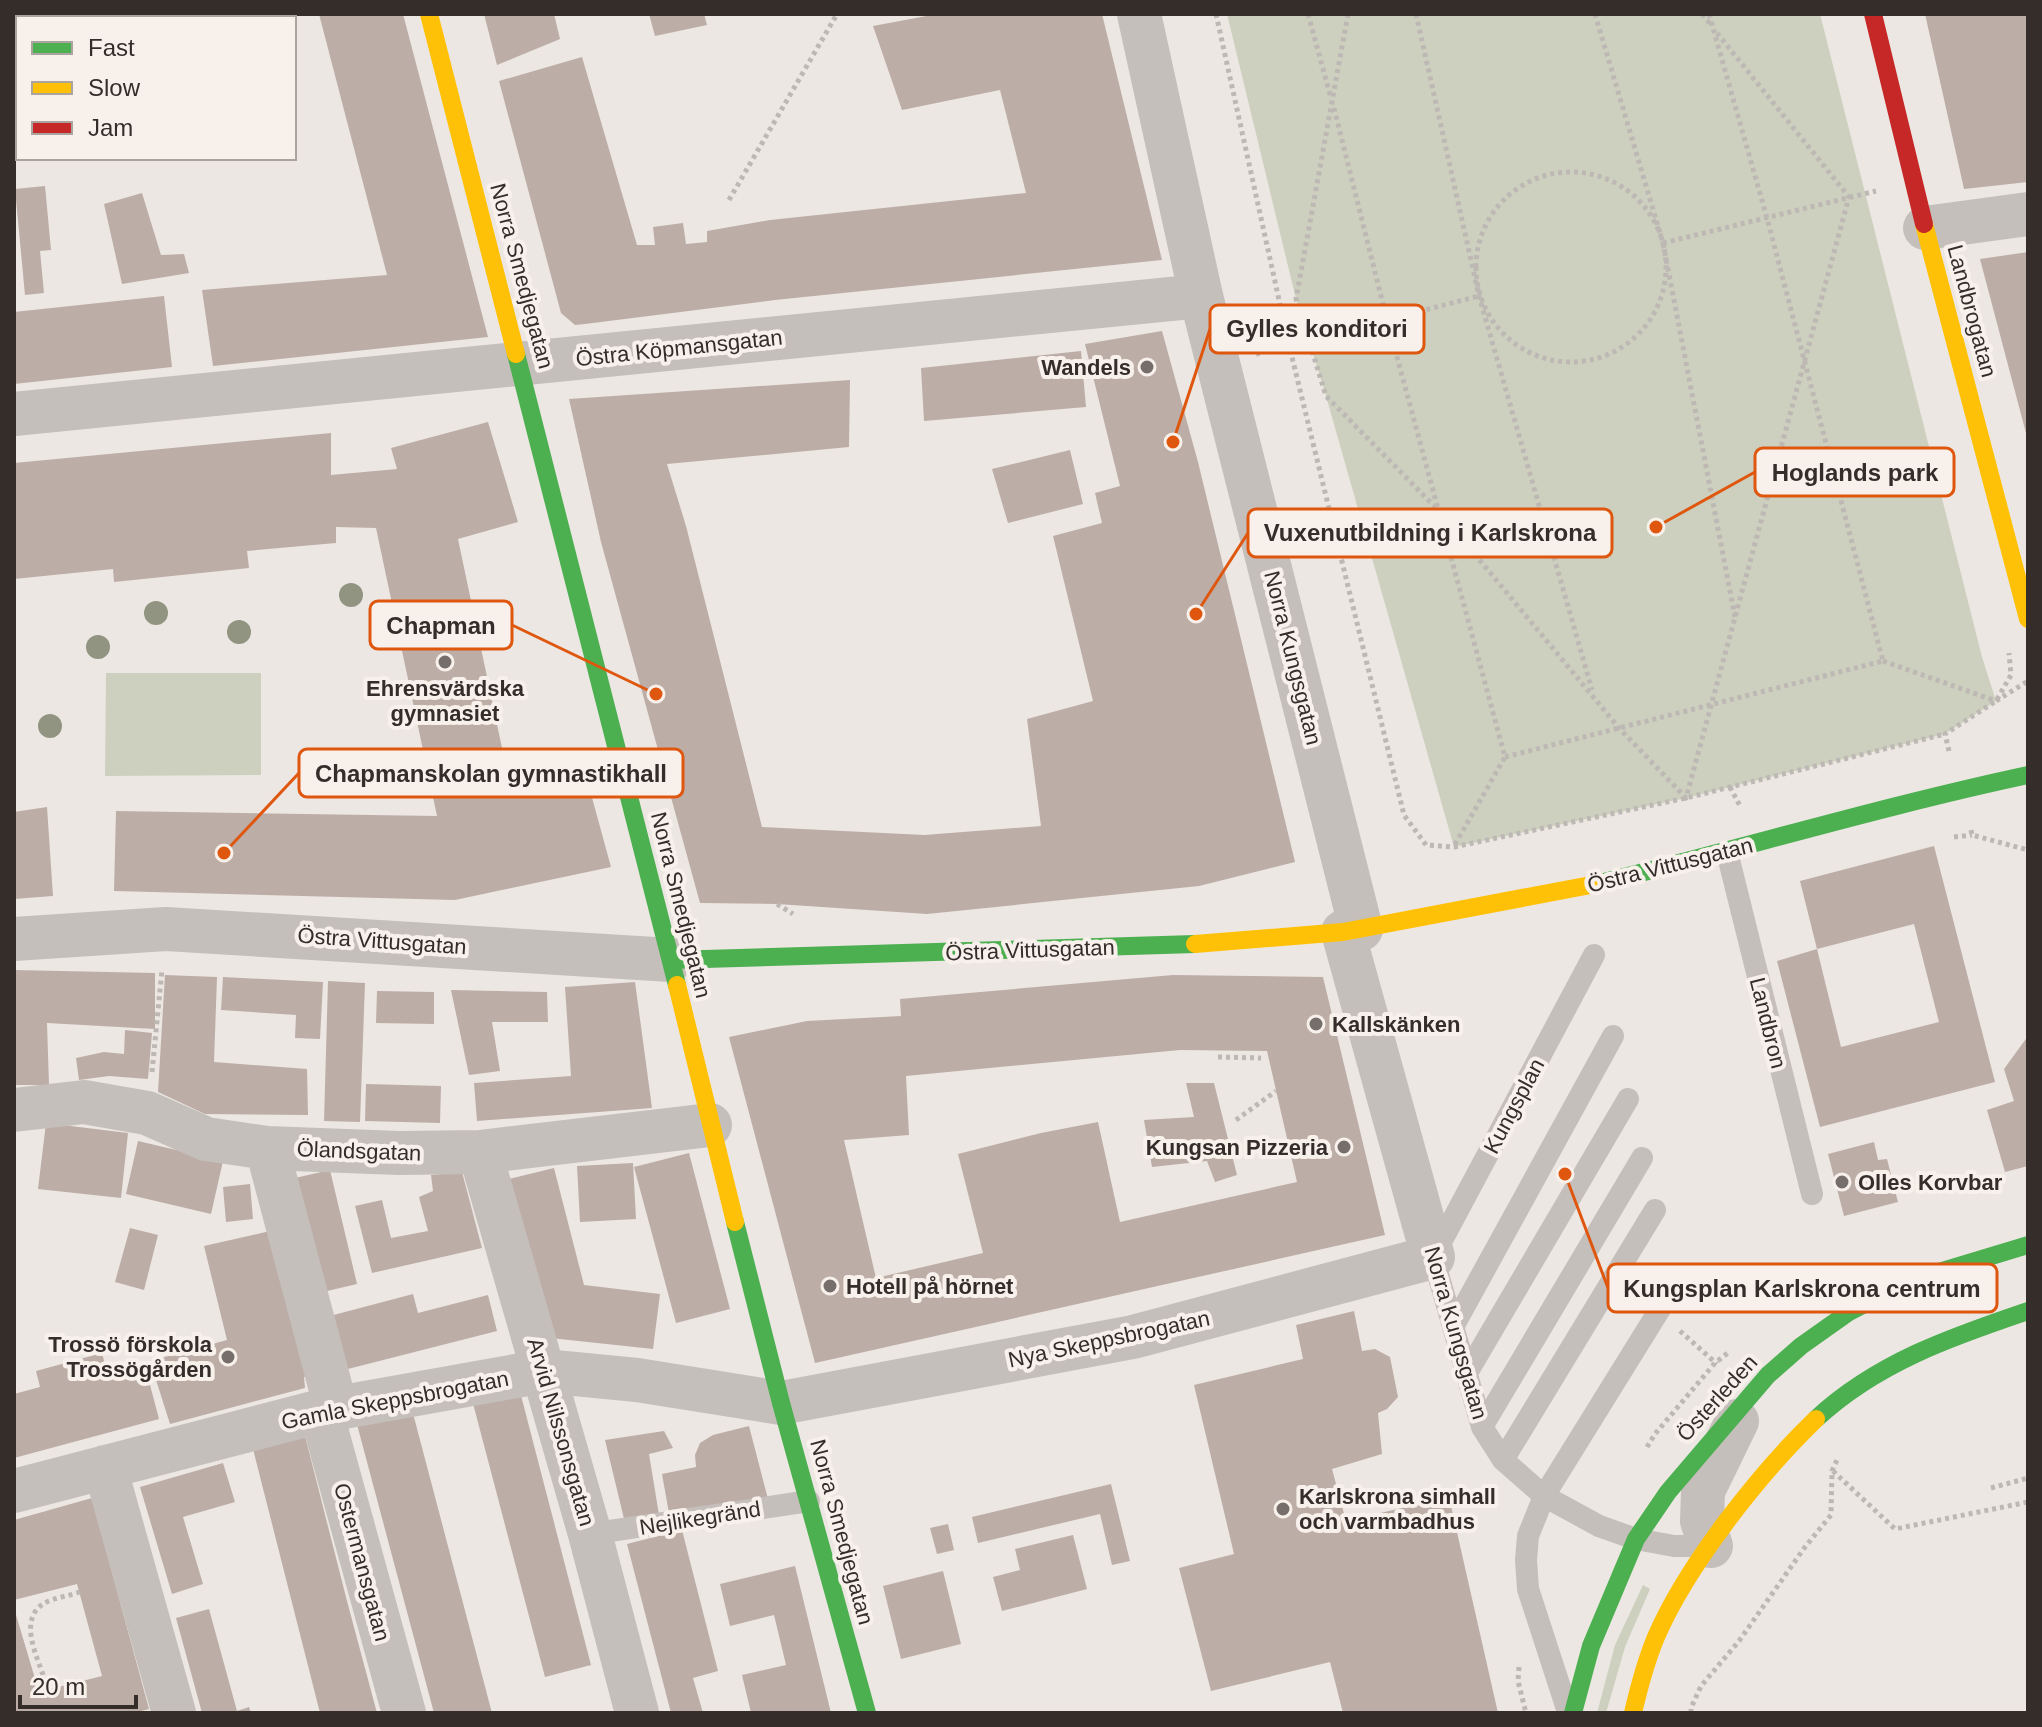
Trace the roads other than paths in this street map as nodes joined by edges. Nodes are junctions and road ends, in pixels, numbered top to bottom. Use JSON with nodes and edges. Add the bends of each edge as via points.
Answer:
{"nodes":[{"id":1,"x":429,"y":14,"type":"edge"},
{"id":2,"x":1139,"y":14,"type":"edge"},
{"id":3,"x":1873,"y":14,"type":"edge"},
{"id":4,"x":2028,"y":214,"type":"edge"},
{"id":5,"x":1925,"y":228,"type":"junction"},
{"id":6,"x":1201,"y":296,"type":"junction"},
{"id":7,"x":520,"y":364,"type":"junction"},
{"id":8,"x":14,"y":414,"type":"edge"},
{"id":9,"x":2028,"y":619,"type":"edge"},
{"id":10,"x":2028,"y":775,"type":"edge"},
{"id":11,"x":1727,"y":852,"type":"junction"},
{"id":12,"x":1352,"y":930,"type":"junction"},
{"id":13,"x":14,"y":939,"type":"edge"},
{"id":14,"x":1594,"y":955,"type":"dead end"},
{"id":15,"x":671,"y":960,"type":"junction"},
{"id":16,"x":1613,"y":1036,"type":"dead end"},
{"id":17,"x":1628,"y":1099,"type":"dead end"},
{"id":18,"x":14,"y":1110,"type":"edge"},
{"id":19,"x":710,"y":1125,"type":"junction"},
{"id":20,"x":267,"y":1148,"type":"junction"},
{"id":21,"x":480,"y":1152,"type":"junction"},
{"id":22,"x":1642,"y":1158,"type":"dead end"},
{"id":23,"x":1812,"y":1194,"type":"dead end"},
{"id":24,"x":1655,"y":1210,"type":"dead end"},
{"id":25,"x":2028,"y":1245,"type":"edge"},
{"id":26,"x":1433,"y":1257,"type":"junction"},
{"id":27,"x":1673,"y":1288,"type":"dead end"},
{"id":28,"x":2028,"y":1311,"type":"edge"},
{"id":29,"x":1453,"y":1327,"type":"junction"},
{"id":30,"x":544,"y":1371,"type":"junction"},
{"id":31,"x":1467,"y":1373,"type":"junction"},
{"id":32,"x":1751,"y":1394,"type":"joint"},
{"id":33,"x":781,"y":1403,"type":"junction"},
{"id":34,"x":328,"y":1410,"type":"junction"},
{"id":35,"x":1482,"y":1427,"type":"junction"},
{"id":36,"x":1503,"y":1460,"type":"junction"},
{"id":37,"x":105,"y":1467,"type":"junction"},
{"id":38,"x":14,"y":1491,"type":"edge"},
{"id":39,"x":1705,"y":1494,"type":"junction"},
{"id":40,"x":1544,"y":1496,"type":"junction"},
{"id":41,"x":809,"y":1501,"type":"junction"},
{"id":42,"x":590,"y":1534,"type":"junction"},
{"id":43,"x":1636,"y":1539,"type":"junction"},
{"id":44,"x":1711,"y":1546,"type":"junction"},
{"id":45,"x":174,"y":1713,"type":"edge"},
{"id":46,"x":404,"y":1713,"type":"edge"},
{"id":47,"x":637,"y":1713,"type":"edge"},
{"id":48,"x":867,"y":1713,"type":"edge"},
{"id":49,"x":1571,"y":1713,"type":"edge"},
{"id":50,"x":1633,"y":1713,"type":"edge"}],
"edges":[{"from":1,"to":7,"type":"street","name":"Norra Smedjegatan"},
{"from":2,"to":6,"type":"street","name":"Norra Kungsgatan"},
{"from":3,"to":5,"type":"street","name":"Landbrogatan"},
{"from":4,"to":5,"type":"street"},
{"from":5,"to":9,"type":"street","name":"Landbrogatan"},
{"from":6,"to":7,"type":"street","name":"Östra Köpmansgatan"},
{"from":6,"to":12,"type":"street","name":"Norra Kungsgatan"},
{"from":7,"to":8,"type":"street","name":"Östra Köpmansgatan"},
{"from":7,"to":15,"type":"street","name":"Norra Smedjegatan"},
{"from":10,"to":11,"type":"street","name":"Östra Vittusgatan"},
{"from":11,"to":12,"type":"street","name":"Östra Vittusgatan","via":[[1578,888]]},
{"from":11,"to":23,"type":"lane","name":"Landbron"},
{"from":12,"to":15,"type":"street","name":"Östra Vittusgatan","via":[[1227,943]]},
{"from":12,"to":26,"type":"street","name":"Norra Kungsgatan"},
{"from":13,"to":15,"type":"street","name":"Östra Vittusgatan","via":[[166,929]]},
{"from":14,"to":26,"type":"lane","name":"Kungsplan"},
{"from":15,"to":19,"type":"street","name":"Norra Smedjegatan"},
{"from":16,"to":29,"type":"lane"},
{"from":17,"to":31,"type":"lane"},
{"from":18,"to":20,"type":"street","name":"Ölandsgatan","via":[[84,1102],[147,1113],[206,1139]]},
{"from":19,"to":21,"type":"street","name":"Ölandsgatan"},
{"from":19,"to":33,"type":"street","name":"Norra Smedjegatan"},
{"from":20,"to":21,"type":"street","name":"Ölandsgatan"},
{"from":20,"to":34,"type":"street","name":"Ostermansgatan"},
{"from":21,"to":30,"type":"street","name":"Arvid Nilssonsgatan"},
{"from":22,"to":35,"type":"lane"},
{"from":24,"to":36,"type":"lane"},
{"from":25,"to":32,"type":"street","name":"Österleden","via":[[1909,1281],[1849,1312],[1801,1346]]},
{"from":26,"to":29,"type":"lane","name":"Norra Kungsgatan"},
{"from":26,"to":33,"type":"street","name":"Nya Skeppsbrogatan","via":[[1133,1337]]},
{"from":27,"to":40,"type":"lane"},
{"from":28,"to":39,"type":"street","via":[[1933,1344],[1867,1379],[1796,1437]]},
{"from":29,"to":31,"type":"lane","name":"Norra Kungsgatan"},
{"from":30,"to":33,"type":"street","name":"Gamla Skeppsbrogatan"},
{"from":30,"to":34,"type":"street","name":"Gamla Skeppsbrogatan"},
{"from":30,"to":42,"type":"street","name":"Arvid Nilssonsgatan"},
{"from":31,"to":35,"type":"lane","name":"Norra Kungsgatan"},
{"from":32,"to":39,"type":"street"},
{"from":33,"to":41,"type":"street","name":"Norra Smedjegatan"},
{"from":34,"to":37,"type":"street","name":"Gamla Skeppsbrogatan"},
{"from":34,"to":46,"type":"street","name":"Ostermansgatan"},
{"from":35,"to":36,"type":"lane","name":"Norra Kungsgatan"},
{"from":36,"to":40,"type":"lane","name":"Norra Kungsgatan"},
{"from":37,"to":38,"type":"street","name":"Gamla Skeppsbrogatan"},
{"from":37,"to":45,"type":"street"},
{"from":39,"to":43,"type":"street"},
{"from":39,"to":44,"type":"street","via":[[1702,1521]]},
{"from":40,"to":43,"type":"lane","name":"Norra Kungsgatan"},
{"from":40,"to":49,"type":"lane","via":[[1528,1536],[1528,1589]]},
{"from":41,"to":42,"type":"lane","name":"Nejlikegränd"},
{"from":41,"to":48,"type":"street","name":"Norra Smedjegatan"},
{"from":42,"to":47,"type":"street","name":"Arvid Nilssonsgatan"},
{"from":43,"to":44,"type":"lane","name":"Norra Kungsgatan"},
{"from":43,"to":49,"type":"street","via":[[1591,1646]]},
{"from":44,"to":50,"type":"street","via":[[1657,1636]]}]}
